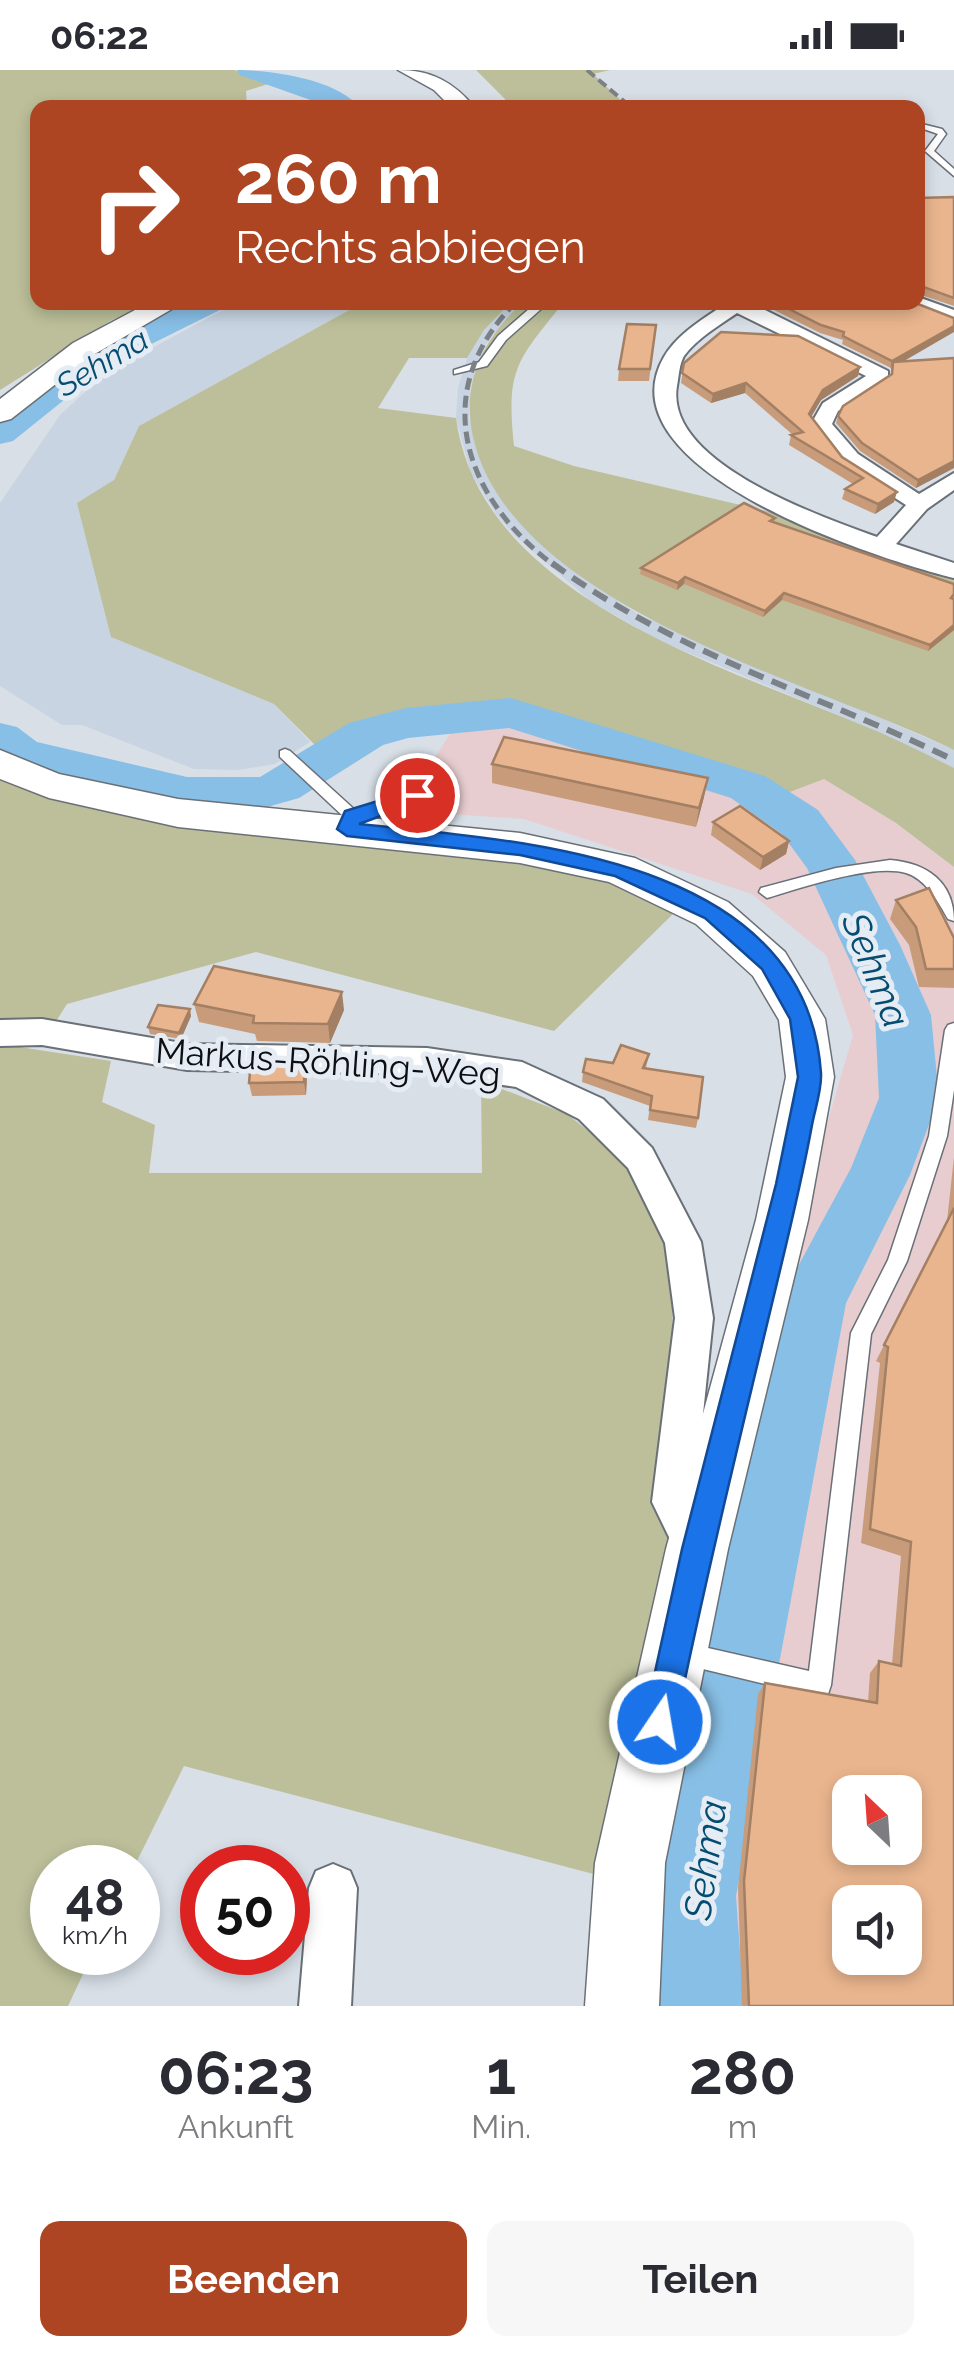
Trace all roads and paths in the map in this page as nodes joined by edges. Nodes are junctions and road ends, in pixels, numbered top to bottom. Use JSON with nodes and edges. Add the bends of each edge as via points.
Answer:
{"nodes":[{"id":1,"x":408,"y":70,"type":"edge"},
{"id":2,"x":456,"y":100,"type":"edge"},
{"id":3,"x":925,"y":127,"type":"edge"},
{"id":4,"x":954,"y":172,"type":"edge"},
{"id":5,"x":925,"y":305,"type":"edge"},
{"id":6,"x":156,"y":310,"type":"edge"},
{"id":7,"x":535,"y":310,"type":"edge"},
{"id":8,"x":730,"y":310,"type":"edge"},
{"id":9,"x":750,"y":310,"type":"edge"},
{"id":10,"x":954,"y":316,"type":"edge"},
{"id":11,"x":458,"y":372,"type":"dead end"},
{"id":12,"x":0,"y":413,"type":"edge"},
{"id":13,"x":954,"y":480,"type":"edge"},
{"id":14,"x":919,"y":504,"type":"junction"},
{"id":15,"x":882,"y":546,"type":"junction"},
{"id":16,"x":954,"y":570,"type":"edge"},
{"id":17,"x":285,"y":754,"type":"dead end"},
{"id":18,"x":0,"y":764,"type":"edge"},
{"id":19,"x":417,"y":795,"type":"dead end"},
{"id":20,"x":339,"y":811,"type":"junction"},
{"id":21,"x":767,"y":892,"type":"dead end"},
{"id":22,"x":954,"y":915,"type":"edge"},
{"id":23,"x":954,"y":1030,"type":"edge"},
{"id":24,"x":0,"y":1032,"type":"edge"},
{"id":25,"x":697,"y":1549,"type":"junction"},
{"id":26,"x":689,"y":1656,"type":"junction"},
{"id":27,"x":333,"y":1888,"type":"dead end"},
{"id":28,"x":324,"y":2006,"type":"edge"},
{"id":29,"x":622,"y":2006,"type":"edge"}],
"edges":[{"from":1,"to":2,"type":"main road"},
{"from":3,"to":4,"type":"lane","via":[[942,134],[929,152]]},
{"from":5,"to":10,"type":"street"},
{"from":6,"to":12,"type":"main road","via":[[83,349]]},
{"from":7,"to":11,"type":"lane","via":[[483,364]]},
{"from":8,"to":15,"type":"street","via":[[671,360],[663,411],[670,424],[716,472],[747,490]]},
{"from":9,"to":14,"type":"street","via":[[880,375],[830,406],[822,424],[850,459]]},
{"from":13,"to":14,"type":"street"},
{"from":14,"to":15,"type":"street"},
{"from":15,"to":16,"type":"street"},
{"from":17,"to":20,"type":"lane"},
{"from":18,"to":20,"type":"main road","via":[[49,784],[178,813]]},
{"from":19,"to":20,"type":"lane"},
{"from":20,"to":25,"type":"main road","via":[[620,870],[712,913],[769,964],[802,1019],[810,1077]]},
{"from":21,"to":22,"type":"lane","via":[[876,867],[909,867],[940,890]]},
{"from":23,"to":26,"type":"lane","via":[[938,1136],[897,1261],[862,1333],[820,1685]]},
{"from":24,"to":25,"type":"street","name":"Markus-Röhling-Weg","via":[[42,1032],[187,1057],[427,1061],[522,1076],[591,1109],[640,1158],[683,1242],[694,1318],[672,1502]]},
{"from":25,"to":26,"type":"main road"},
{"from":26,"to":29,"type":"main road","via":[[630,1863]]},
{"from":27,"to":28,"type":"street"}]}
